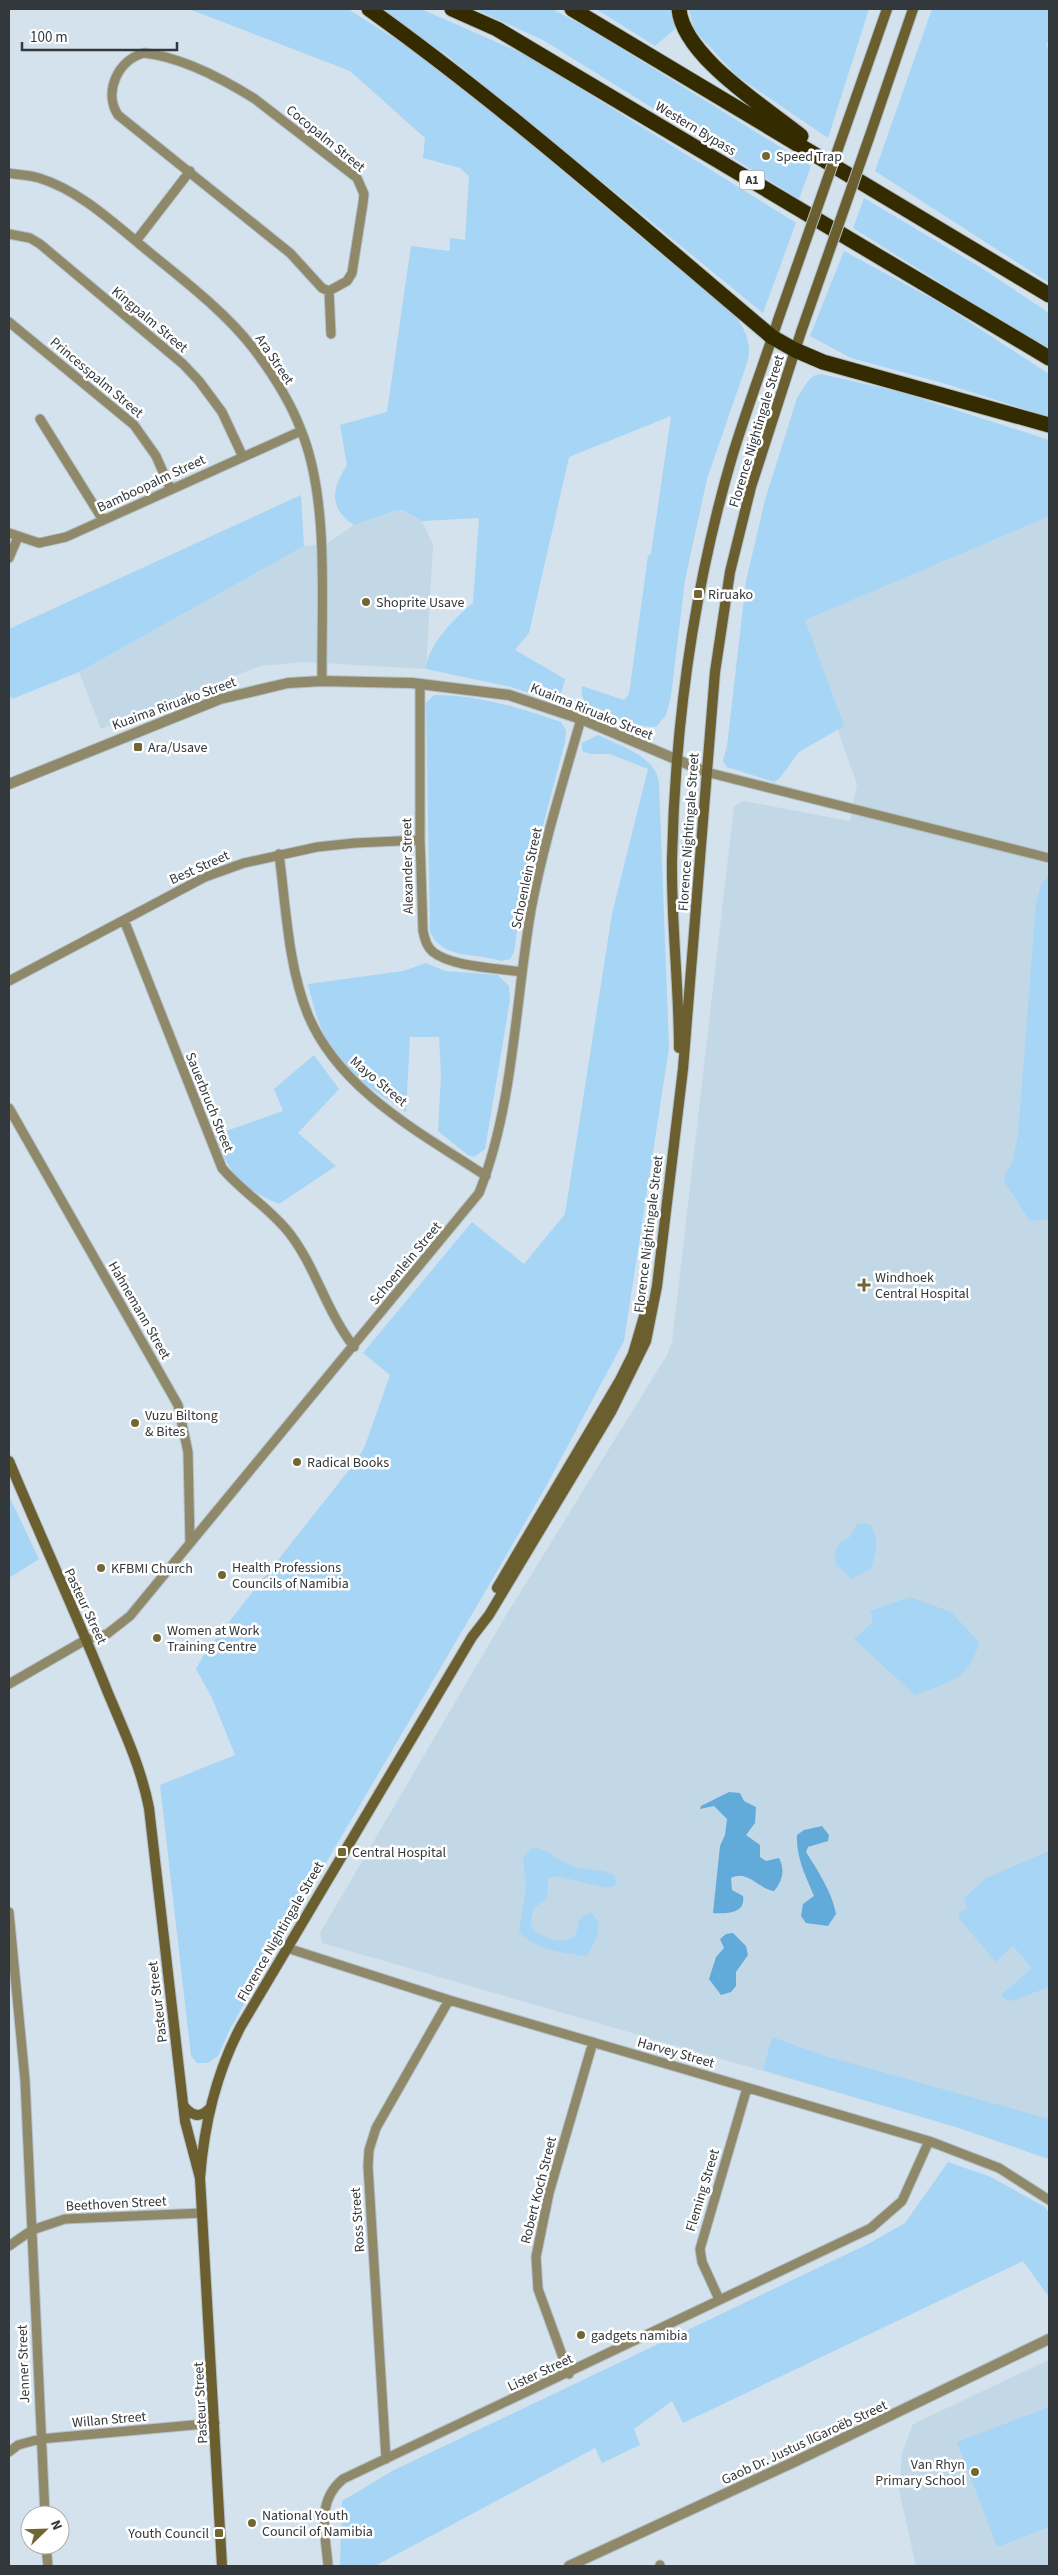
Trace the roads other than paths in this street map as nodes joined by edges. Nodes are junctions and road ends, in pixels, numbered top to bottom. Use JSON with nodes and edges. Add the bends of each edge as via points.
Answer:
{"nodes":[{"id":1,"x":369,"y":9,"type":"edge"},
{"id":2,"x":452,"y":9,"type":"edge"},
{"id":3,"x":572,"y":9,"type":"edge"},
{"id":4,"x":679,"y":9,"type":"edge"},
{"id":5,"x":887,"y":9,"type":"edge"},
{"id":6,"x":913,"y":9,"type":"edge"},
{"id":7,"x":190,"y":171,"type":"junction"},
{"id":8,"x":846,"y":172,"type":"junction"},
{"id":9,"x":9,"y":174,"type":"edge"},
{"id":10,"x":9,"y":234,"type":"edge"},
{"id":11,"x":136,"y":241,"type":"junction"},
{"id":12,"x":329,"y":291,"type":"junction"},
{"id":13,"x":1049,"y":295,"type":"edge"},
{"id":14,"x":9,"y":322,"type":"edge"},
{"id":15,"x":331,"y":334,"type":"dead end"},
{"id":16,"x":772,"y":337,"type":"junction"},
{"id":17,"x":795,"y":350,"type":"junction"},
{"id":18,"x":1049,"y":358,"type":"edge"},
{"id":19,"x":40,"y":419,"type":"dead end"},
{"id":20,"x":1049,"y":426,"type":"edge"},
{"id":21,"x":301,"y":430,"type":"junction"},
{"id":22,"x":243,"y":457,"type":"junction"},
{"id":23,"x":170,"y":488,"type":"junction"},
{"id":24,"x":104,"y":520,"type":"junction"},
{"id":25,"x":9,"y":533,"type":"edge"},
{"id":26,"x":18,"y":538,"type":"junction"},
{"id":27,"x":9,"y":558,"type":"edge"},
{"id":28,"x":322,"y":681,"type":"junction"},
{"id":29,"x":420,"y":684,"type":"junction"},
{"id":30,"x":580,"y":719,"type":"junction"},
{"id":31,"x":677,"y":760,"type":"junction"},
{"id":32,"x":706,"y":772,"type":"junction"},
{"id":33,"x":9,"y":784,"type":"edge"},
{"id":34,"x":420,"y":840,"type":"junction"},
{"id":35,"x":279,"y":854,"type":"junction"},
{"id":36,"x":1049,"y":858,"type":"edge"},
{"id":37,"x":124,"y":920,"type":"junction"},
{"id":38,"x":522,"y":972,"type":"junction"},
{"id":39,"x":9,"y":981,"type":"edge"},
{"id":40,"x":9,"y":1108,"type":"edge"},
{"id":41,"x":486,"y":1176,"type":"junction"},
{"id":42,"x":354,"y":1347,"type":"junction"},
{"id":43,"x":9,"y":1460,"type":"edge"},
{"id":44,"x":190,"y":1542,"type":"junction"},
{"id":45,"x":472,"y":1638,"type":"junction"},
{"id":46,"x":87,"y":1639,"type":"junction"},
{"id":47,"x":9,"y":1684,"type":"edge"},
{"id":48,"x":9,"y":1912,"type":"edge"},
{"id":49,"x":287,"y":1948,"type":"junction"},
{"id":50,"x":449,"y":2000,"type":"junction"},
{"id":51,"x":593,"y":2042,"type":"junction"},
{"id":52,"x":747,"y":2088,"type":"junction"},
{"id":53,"x":183,"y":2105,"type":"junction"},
{"id":54,"x":210,"y":2108,"type":"junction"},
{"id":55,"x":929,"y":2141,"type":"junction"},
{"id":56,"x":200,"y":2178,"type":"junction"},
{"id":57,"x":1049,"y":2200,"type":"edge"},
{"id":58,"x":202,"y":2213,"type":"junction"},
{"id":59,"x":32,"y":2230,"type":"junction"},
{"id":60,"x":9,"y":2246,"type":"edge"},
{"id":61,"x":719,"y":2299,"type":"junction"},
{"id":62,"x":1049,"y":2340,"type":"edge"},
{"id":63,"x":568,"y":2374,"type":"junction"},
{"id":64,"x":215,"y":2423,"type":"junction"},
{"id":65,"x":40,"y":2439,"type":"junction"},
{"id":66,"x":9,"y":2452,"type":"edge"},
{"id":67,"x":386,"y":2459,"type":"junction"},
{"id":68,"x":44,"y":2505,"type":"edge"},
{"id":69,"x":222,"y":2566,"type":"edge"},
{"id":70,"x":328,"y":2566,"type":"edge"},
{"id":71,"x":569,"y":2566,"type":"edge"}],
"edges":[{"from":1,"to":16,"type":"highway","via":[[543,144]]},
{"from":2,"to":18,"type":"highway","name":"Western Bypass","number":"A1","via":[[497,29]]},
{"from":3,"to":8,"type":"highway"},
{"from":4,"to":8,"type":"highway","via":[[680,20],[692,42],[709,63]]},
{"from":5,"to":16,"type":"main road","name":"Florence Nightingale Street","bridge":true},
{"from":6,"to":17,"type":"main road","name":"Florence Nightingale Street","bridge":true},
{"from":7,"to":11,"type":"street"},
{"from":7,"to":12,"type":"street","name":"Cocopalm Street","via":[[290,253],[322,288]]},
{"from":7,"to":12,"type":"street","name":"Cocopalm Street","via":[[118,115],[114,108],[112,92],[117,72],[134,55],[157,54],[238,88],[357,178],[364,194],[352,272],[347,281]]},
{"from":8,"to":13,"type":"highway"},
{"from":9,"to":11,"type":"street","name":"Ara Street","via":[[38,178],[81,198]]},
{"from":10,"to":22,"type":"street","name":"Kingpalm Street","via":[[30,238],[40,244],[183,364],[212,396]]},
{"from":11,"to":21,"type":"street","name":"Ara Street","via":[[244,338],[273,377]]},
{"from":12,"to":15,"type":"street"},
{"from":14,"to":23,"type":"street","name":"Princesspalm Street","via":[[134,425],[156,456]]},
{"from":16,"to":17,"type":"highway"},
{"from":16,"to":31,"type":"main road","name":"Florence Nightingale Street","via":[[732,457],[710,542],[691,643]]},
{"from":17,"to":20,"type":"highway","via":[[823,362]]},
{"from":17,"to":32,"type":"main road","name":"Florence Nightingale Street","via":[[751,487],[730,572],[714,672]]},
{"from":19,"to":24,"type":"street"},
{"from":21,"to":22,"type":"street","name":"Bamboopalm Street"},
{"from":21,"to":28,"type":"street","name":"Ara Street","via":[[315,490],[321,537]]},
{"from":22,"to":23,"type":"street","name":"Bamboopalm Street"},
{"from":23,"to":24,"type":"street","name":"Bamboopalm Street"},
{"from":24,"to":26,"type":"street","name":"Bamboopalm Street","via":[[55,541]]},
{"from":25,"to":26,"type":"street","name":"Bamboopalm Street"},
{"from":26,"to":27,"type":"street"},
{"from":28,"to":29,"type":"street","name":"Kuaima Riruako Street"},
{"from":28,"to":33,"type":"street","name":"Kuaima Riruako Street","via":[[288,683],[220,699]]},
{"from":29,"to":30,"type":"street","name":"Kuaima Riruako Street","via":[[509,695]]},
{"from":29,"to":34,"type":"street","name":"Alexander Street"},
{"from":30,"to":31,"type":"street","name":"Kuaima Riruako Street"},
{"from":30,"to":38,"type":"street","name":"Schoenlein Street","via":[[538,879]]},
{"from":31,"to":32,"type":"street","name":"Kuaima Riruako Street"},
{"from":31,"to":45,"type":"main road","name":"Florence Nightingale Street","via":[[672,869],[678,1050],[645,1315],[633,1354],[620,1380],[484,1610]]},
{"from":32,"to":36,"type":"street","name":"Kuaima Riruako Street"},
{"from":32,"to":45,"type":"main road","name":"Florence Nightingale Street","via":[[683,1069],[657,1286],[646,1340],[611,1412],[490,1615]]},
{"from":34,"to":35,"type":"street","name":"Best Street","via":[[355,842]]},
{"from":34,"to":38,"type":"street","name":"Alexander Street","via":[[426,943],[433,952],[446,959]]},
{"from":35,"to":37,"type":"street","name":"Best Street","via":[[205,877]]},
{"from":35,"to":41,"type":"street","name":"Mayo Street","via":[[300,987],[308,1014],[326,1049],[355,1083]]},
{"from":37,"to":39,"type":"street","name":"Best Street"},
{"from":37,"to":42,"type":"street","name":"Sauerbruch Street","via":[[222,1168],[291,1236],[335,1322]]},
{"from":38,"to":41,"type":"street","name":"Schoenlein Street","via":[[503,1109]]},
{"from":40,"to":44,"type":"street","name":"Hahnemann Street","via":[[178,1405],[188,1452]]},
{"from":41,"to":42,"type":"street","name":"Schoenlein Street","via":[[467,1209]]},
{"from":42,"to":44,"type":"street","name":"Schoenlein Street"},
{"from":43,"to":46,"type":"main road","name":"Pasteur Street","via":[[52,1565]]},
{"from":44,"to":46,"type":"street","name":"Schoenlein Street","via":[[130,1616],[107,1634]]},
{"from":45,"to":49,"type":"main road","name":"Florence Nightingale Street"},
{"from":46,"to":47,"type":"street","name":"Schoenlein Street"},
{"from":46,"to":53,"type":"main road","name":"Pasteur Street","via":[[145,1788]]},
{"from":48,"to":59,"type":"street","name":"Jenner Street","via":[[25,2080]]},
{"from":49,"to":50,"type":"street","name":"Harvey Street"},
{"from":49,"to":54,"type":"main road","name":"Florence Nightingale Street","via":[[231,2043]]},
{"from":50,"to":51,"type":"street","name":"Harvey Street"},
{"from":50,"to":67,"type":"street","name":"Ross Street","via":[[376,2128],[369,2150]]},
{"from":51,"to":52,"type":"street","name":"Harvey Street"},
{"from":51,"to":63,"type":"street","name":"Robert Koch Street","via":[[549,2193],[536,2257],[538,2289]]},
{"from":52,"to":55,"type":"street","name":"Harvey Street"},
{"from":52,"to":61,"type":"street","name":"Fleming Street","via":[[700,2249],[702,2262]]},
{"from":53,"to":54,"type":"main road","via":[[188,2113],[195,2116],[206,2113]]},
{"from":53,"to":56,"type":"main road","name":"Pasteur Street"},
{"from":54,"to":56,"type":"main road","name":"Florence Nightingale Street"},
{"from":55,"to":57,"type":"street","name":"Harvey Street","via":[[999,2168]]},
{"from":55,"to":61,"type":"street","name":"Lister Street","via":[[905,2196],[882,2220],[857,2235]]},
{"from":56,"to":58,"type":"main road","name":"Pasteur Street"},
{"from":58,"to":59,"type":"street","name":"Beethoven Street","via":[[65,2219]]},
{"from":58,"to":64,"type":"main road","name":"Pasteur Street"},
{"from":59,"to":60,"type":"street","name":"Beethoven Street"},
{"from":59,"to":65,"type":"street","name":"Jenner Street"},
{"from":61,"to":63,"type":"street","name":"Lister Street"},
{"from":62,"to":71,"type":"street","name":"Gaob Dr. Justus ǁGaroëb Street"},
{"from":63,"to":67,"type":"street","name":"Lister Street"},
{"from":64,"to":65,"type":"street","name":"Willan Street"},
{"from":64,"to":69,"type":"main road","name":"Pasteur Street"},
{"from":65,"to":66,"type":"street","name":"Willan Street","via":[[18,2445]]},
{"from":65,"to":68,"type":"street","name":"Jenner Street"},
{"from":67,"to":70,"type":"street","name":"Lister Street","via":[[343,2479],[329,2494],[324,2512]]}]}
